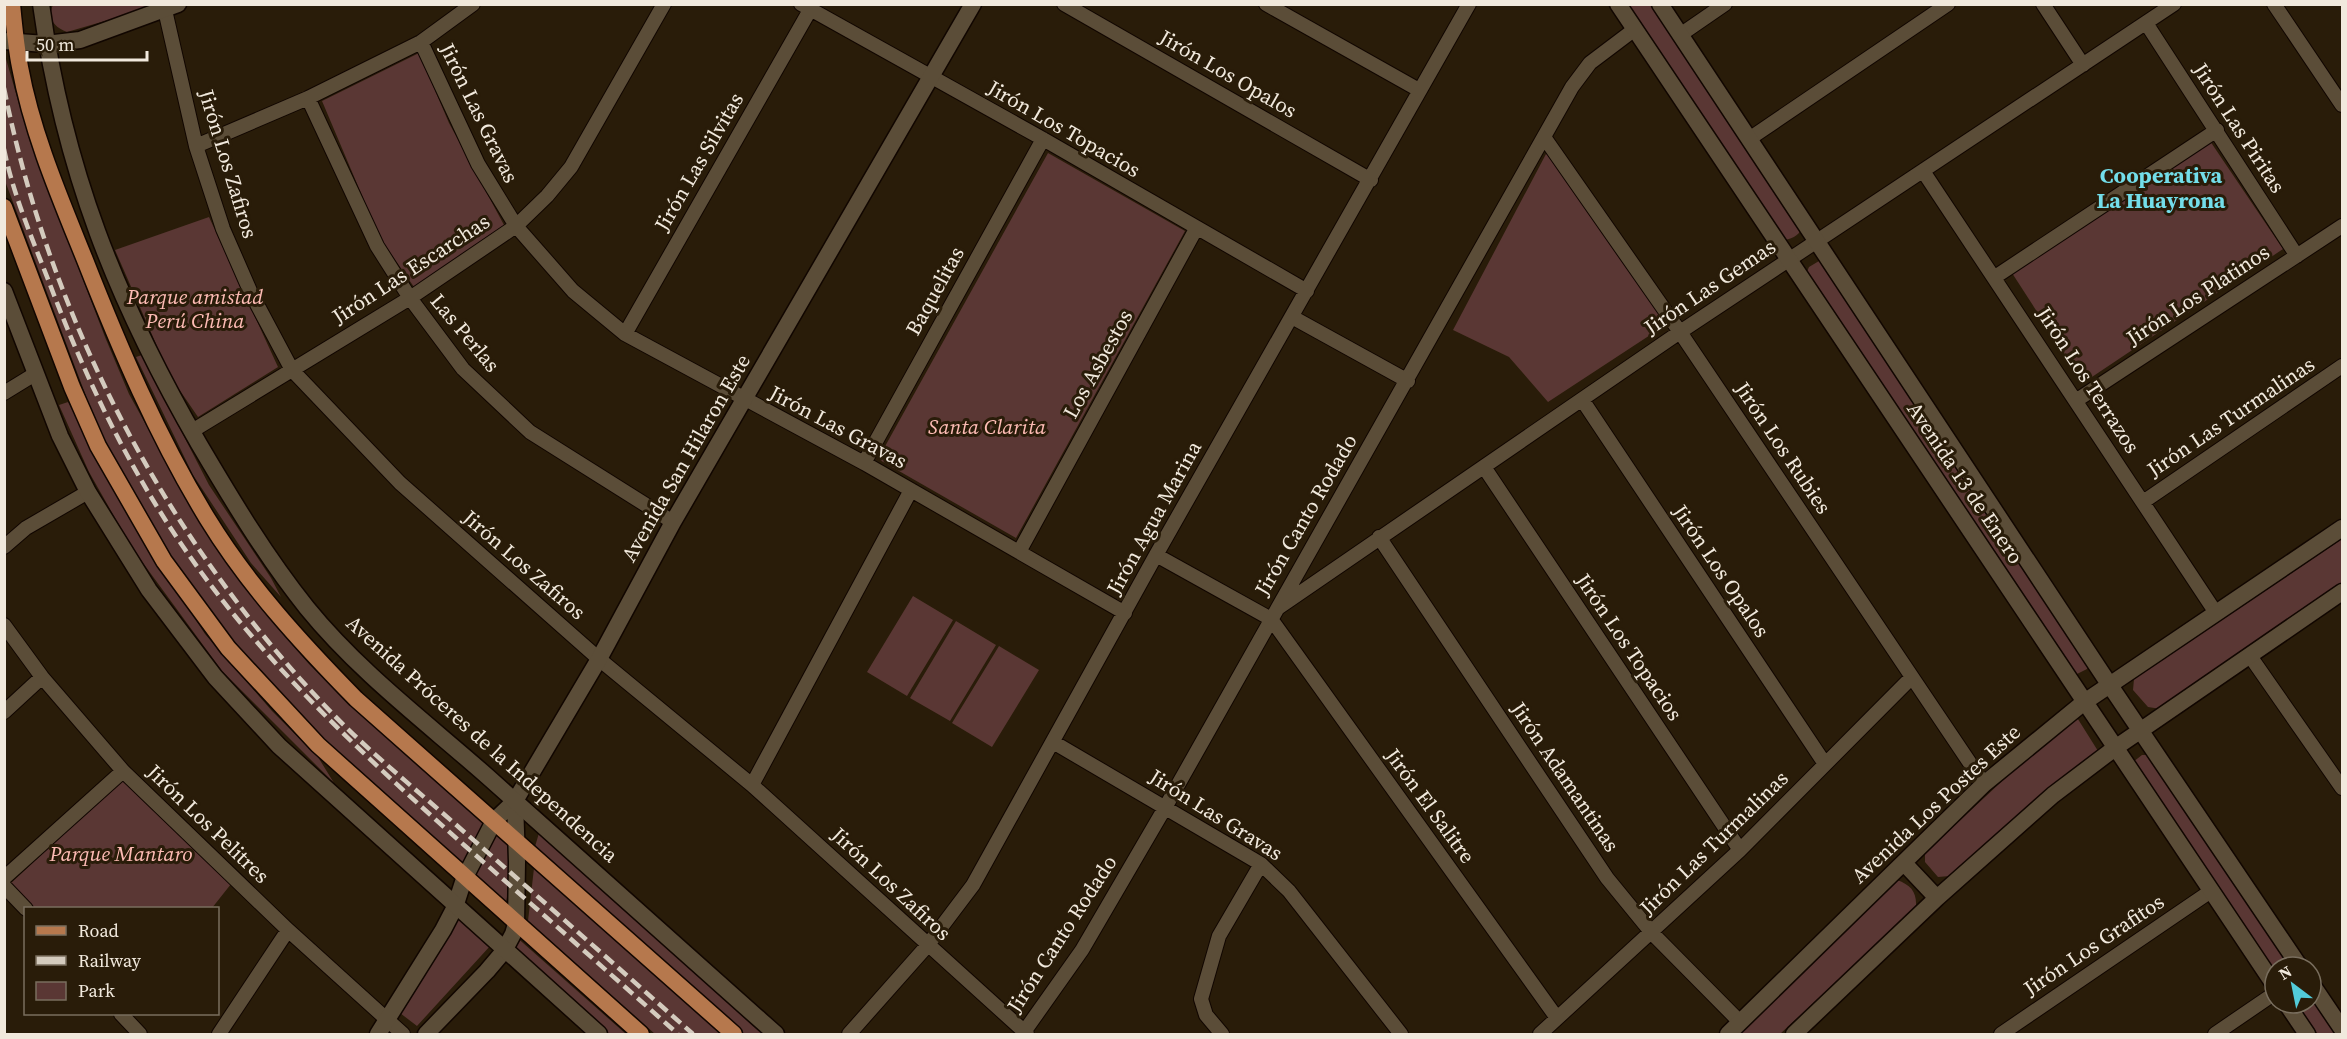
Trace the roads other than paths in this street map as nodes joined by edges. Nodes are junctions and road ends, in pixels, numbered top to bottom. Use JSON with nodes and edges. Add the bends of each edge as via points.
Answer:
{"nodes":[{"id":1,"x":12,"y":4,"type":"edge"},
{"id":2,"x":41,"y":4,"type":"edge"},
{"id":3,"x":473,"y":4,"type":"edge"},
{"id":4,"x":664,"y":4,"type":"edge"},
{"id":5,"x":973,"y":4,"type":"edge"},
{"id":6,"x":1064,"y":4,"type":"edge"},
{"id":7,"x":1266,"y":4,"type":"edge"},
{"id":8,"x":1469,"y":4,"type":"edge"},
{"id":9,"x":1618,"y":4,"type":"edge"},
{"id":10,"x":1660,"y":4,"type":"edge"},
{"id":11,"x":1725,"y":4,"type":"edge"},
{"id":12,"x":1948,"y":4,"type":"edge"},
{"id":13,"x":2043,"y":4,"type":"edge"},
{"id":14,"x":2174,"y":4,"type":"edge"},
{"id":15,"x":2274,"y":4,"type":"edge"},
{"id":16,"x":171,"y":7,"type":"edge"},
{"id":17,"x":805,"y":7,"type":"edge"},
{"id":18,"x":2146,"y":23,"type":"junction"},
{"id":19,"x":1635,"y":29,"type":"junction"},
{"id":20,"x":1680,"y":35,"type":"junction"},
{"id":21,"x":10,"y":42,"type":"edge"},
{"id":22,"x":421,"y":42,"type":"junction"},
{"id":23,"x":46,"y":44,"type":"junction"},
{"id":24,"x":2083,"y":65,"type":"junction"},
{"id":25,"x":932,"y":79,"type":"junction"},
{"id":26,"x":1419,"y":90,"type":"junction"},
{"id":27,"x":308,"y":98,"type":"junction"},
{"id":28,"x":2343,"y":105,"type":"edge"},
{"id":29,"x":2217,"y":130,"type":"junction"},
{"id":30,"x":1544,"y":137,"type":"junction"},
{"id":31,"x":1043,"y":139,"type":"junction"},
{"id":32,"x":1749,"y":139,"type":"junction"},
{"id":33,"x":196,"y":146,"type":"junction"},
{"id":34,"x":1923,"y":171,"type":"junction"},
{"id":35,"x":1371,"y":180,"type":"junction"},
{"id":36,"x":4,"y":207,"type":"edge"},
{"id":37,"x":2343,"y":225,"type":"edge"},
{"id":38,"x":516,"y":226,"type":"junction"},
{"id":39,"x":1196,"y":229,"type":"junction"},
{"id":40,"x":1818,"y":240,"type":"junction"},
{"id":41,"x":2297,"y":256,"type":"junction"},
{"id":42,"x":1790,"y":259,"type":"junction"},
{"id":43,"x":1995,"y":277,"type":"junction"},
{"id":44,"x":4,"y":291,"type":"edge"},
{"id":45,"x":1306,"y":291,"type":"junction"},
{"id":46,"x":410,"y":298,"type":"junction"},
{"id":47,"x":1292,"y":317,"type":"junction"},
{"id":48,"x":1680,"y":332,"type":"junction"},
{"id":49,"x":625,"y":334,"type":"junction"},
{"id":50,"x":2343,"y":366,"type":"edge"},
{"id":51,"x":292,"y":370,"type":"junction"},
{"id":52,"x":35,"y":374,"type":"junction"},
{"id":53,"x":1408,"y":381,"type":"junction"},
{"id":54,"x":4,"y":393,"type":"edge"},
{"id":55,"x":2077,"y":400,"type":"junction"},
{"id":56,"x":745,"y":401,"type":"junction"},
{"id":57,"x":1583,"y":401,"type":"junction"},
{"id":58,"x":192,"y":431,"type":"junction"},
{"id":59,"x":864,"y":463,"type":"junction"},
{"id":60,"x":1484,"y":467,"type":"junction"},
{"id":61,"x":911,"y":490,"type":"junction"},
{"id":62,"x":87,"y":492,"type":"junction"},
{"id":63,"x":2143,"y":502,"type":"junction"},
{"id":64,"x":673,"y":522,"type":"junction"},
{"id":65,"x":2343,"y":528,"type":"edge"},
{"id":66,"x":1379,"y":537,"type":"junction"},
{"id":67,"x":4,"y":547,"type":"edge"},
{"id":68,"x":1018,"y":552,"type":"junction"},
{"id":69,"x":1156,"y":555,"type":"junction"},
{"id":70,"x":2343,"y":592,"type":"edge"},
{"id":71,"x":1125,"y":613,"type":"junction"},
{"id":72,"x":2216,"y":613,"type":"junction"},
{"id":73,"x":1272,"y":615,"type":"junction"},
{"id":74,"x":4,"y":625,"type":"edge"},
{"id":75,"x":2250,"y":656,"type":"junction"},
{"id":76,"x":599,"y":659,"type":"junction"},
{"id":77,"x":42,"y":677,"type":"junction"},
{"id":78,"x":1912,"y":677,"type":"junction"},
{"id":79,"x":2109,"y":684,"type":"junction"},
{"id":80,"x":2083,"y":703,"type":"junction"},
{"id":81,"x":4,"y":712,"type":"edge"},
{"id":82,"x":2141,"y":730,"type":"junction"},
{"id":83,"x":1053,"y":742,"type":"junction"},
{"id":84,"x":2115,"y":748,"type":"junction"},
{"id":85,"x":1824,"y":764,"type":"junction"},
{"id":86,"x":123,"y":771,"type":"junction"},
{"id":87,"x":752,"y":784,"type":"junction"},
{"id":88,"x":1984,"y":784,"type":"junction"},
{"id":89,"x":2343,"y":788,"type":"edge"},
{"id":90,"x":515,"y":801,"type":"junction"},
{"id":91,"x":1166,"y":806,"type":"junction"},
{"id":92,"x":494,"y":821,"type":"junction"},
{"id":93,"x":515,"y":840,"type":"junction"},
{"id":94,"x":1740,"y":850,"type":"junction"},
{"id":95,"x":1904,"y":863,"type":"junction"},
{"id":96,"x":1261,"y":864,"type":"junction"},
{"id":97,"x":4,"y":878,"type":"edge"},
{"id":98,"x":465,"y":879,"type":"junction"},
{"id":99,"x":4,"y":886,"type":"edge"},
{"id":100,"x":2211,"y":891,"type":"junction"},
{"id":101,"x":1937,"y":898,"type":"junction"},
{"id":102,"x":24,"y":907,"type":"edge"},
{"id":103,"x":455,"y":907,"type":"junction"},
{"id":104,"x":516,"y":924,"type":"junction"},
{"id":105,"x":288,"y":930,"type":"junction"},
{"id":106,"x":1652,"y":933,"type":"junction"},
{"id":107,"x":927,"y":946,"type":"junction"},
{"id":108,"x":504,"y":951,"type":"junction"},
{"id":109,"x":2292,"y":955,"type":"edge"},
{"id":110,"x":2263,"y":968,"type":"edge"},
{"id":111,"x":2323,"y":1000,"type":"edge"},
{"id":112,"x":2263,"y":1001,"type":"edge"},
{"id":113,"x":122,"y":1015,"type":"edge"},
{"id":114,"x":2294,"y":1015,"type":"edge"},
{"id":115,"x":1557,"y":1018,"type":"junction"},
{"id":116,"x":387,"y":1020,"type":"junction"},
{"id":117,"x":1740,"y":1022,"type":"junction"},
{"id":118,"x":2343,"y":1029,"type":"edge"},
{"id":119,"x":1026,"y":1033,"type":"edge"},
{"id":120,"x":140,"y":1035,"type":"edge"},
{"id":121,"x":219,"y":1035,"type":"edge"},
{"id":122,"x":378,"y":1035,"type":"edge"},
{"id":123,"x":403,"y":1035,"type":"edge"},
{"id":124,"x":426,"y":1035,"type":"edge"},
{"id":125,"x":599,"y":1035,"type":"edge"},
{"id":126,"x":641,"y":1035,"type":"edge"},
{"id":127,"x":734,"y":1035,"type":"edge"},
{"id":128,"x":776,"y":1035,"type":"edge"},
{"id":129,"x":849,"y":1035,"type":"edge"},
{"id":130,"x":1222,"y":1035,"type":"edge"},
{"id":131,"x":1401,"y":1035,"type":"edge"},
{"id":132,"x":1540,"y":1035,"type":"edge"},
{"id":133,"x":1728,"y":1035,"type":"edge"},
{"id":134,"x":1794,"y":1035,"type":"edge"},
{"id":135,"x":2001,"y":1035,"type":"edge"},
{"id":136,"x":2215,"y":1035,"type":"edge"},
{"id":137,"x":2307,"y":1035,"type":"edge"}],
"edges":[{"from":1,"to":21,"type":"main road"},
{"from":2,"to":23,"type":"main road","name":"Avenida Próceres de la Independencia"},
{"from":3,"to":22,"type":"street"},
{"from":4,"to":38,"type":"street","name":"Jirón Las Escarchas","via":[[571,167]]},
{"from":5,"to":25,"type":"main road","name":"Avenida San Hilaron Este"},
{"from":6,"to":35,"type":"street","name":"Jirón Los Opalos"},
{"from":7,"to":26,"type":"street"},
{"from":8,"to":26,"type":"street","name":"Jirón Agua Marina"},
{"from":9,"to":19,"type":"main road","name":"Avenida 13 de Enero"},
{"from":10,"to":20,"type":"main road","name":"Avenida 13 de Enero"},
{"from":11,"to":20,"type":"street"},
{"from":12,"to":32,"type":"street"},
{"from":13,"to":24,"type":"street"},
{"from":14,"to":18,"type":"street","name":"Jirón Las Gemas"},
{"from":15,"to":28,"type":"street"},
{"from":16,"to":23,"type":"main road","via":[[80,40]]},
{"from":16,"to":33,"type":"street","name":"Jirón Los Zafiros"},
{"from":17,"to":25,"type":"street","name":"Jirón Los Topacios"},
{"from":17,"to":49,"type":"street","name":"Jirón Las Silvitas"},
{"from":18,"to":24,"type":"street","name":"Jirón Las Gemas"},
{"from":18,"to":29,"type":"street","name":"Jirón Las Piritas"},
{"from":19,"to":30,"type":"street","name":"Jirón Canto Rodado","via":[[1590,63]]},
{"from":19,"to":42,"type":"main road","name":"Avenida 13 de Enero"},
{"from":20,"to":32,"type":"main road","name":"Avenida 13 de Enero"},
{"from":21,"to":23,"type":"main road"},
{"from":21,"to":92,"type":"main road","via":[[35,124],[87,266],[153,423],[207,519],[269,605],[308,650],[356,699]]},
{"from":22,"to":27,"type":"street"},
{"from":22,"to":38,"type":"street","name":"Jirón Las Gravas","via":[[478,164]]},
{"from":23,"to":58,"type":"main road","name":"Avenida Próceres de la Independencia","via":[[71,154],[94,230],[143,340]]},
{"from":24,"to":34,"type":"street","name":"Jirón Las Gemas"},
{"from":25,"to":31,"type":"street","name":"Jirón Los Topacios"},
{"from":25,"to":56,"type":"main road","name":"Avenida San Hilaron Este"},
{"from":26,"to":35,"type":"street","name":"Jirón Agua Marina"},
{"from":27,"to":33,"type":"street"},
{"from":27,"to":46,"type":"street","name":"Las Perlas","via":[[376,246]]},
{"from":29,"to":41,"type":"street","name":"Jirón Las Piritas"},
{"from":29,"to":43,"type":"street"},
{"from":30,"to":48,"type":"street","name":"Jirón Los Rubies"},
{"from":30,"to":53,"type":"street","name":"Jirón Canto Rodado"},
{"from":31,"to":39,"type":"street","name":"Jirón Los Topacios"},
{"from":31,"to":59,"type":"street","name":"Baquelitas"},
{"from":32,"to":40,"type":"main road","name":"Avenida 13 de Enero"},
{"from":33,"to":51,"type":"street","name":"Jirón Los Zafiros","via":[[237,262]]},
{"from":34,"to":40,"type":"street","name":"Jirón Las Gemas"},
{"from":34,"to":43,"type":"street","name":"Jirón Los Terrazos"},
{"from":35,"to":45,"type":"street","name":"Jirón Agua Marina"},
{"from":36,"to":98,"type":"main road","via":[[98,446],[164,561],[258,683],[318,745]]},
{"from":37,"to":41,"type":"street","name":"Jirón Los Platinos"},
{"from":38,"to":46,"type":"street","name":"Jirón Las Escarchas"},
{"from":38,"to":49,"type":"street","name":"Jirón Las Gravas","via":[[573,291]]},
{"from":39,"to":45,"type":"street","name":"Jirón Los Topacios"},
{"from":39,"to":68,"type":"street","name":"Los Asbestos"},
{"from":40,"to":42,"type":"street","name":"Jirón Las Gemas"},
{"from":40,"to":79,"type":"main road","name":"Avenida 13 de Enero"},
{"from":41,"to":55,"type":"street","name":"Jirón Los Platinos"},
{"from":42,"to":48,"type":"street","name":"Jirón Las Gemas"},
{"from":42,"to":80,"type":"main road","name":"Avenida 13 de Enero"},
{"from":43,"to":55,"type":"street","name":"Jirón Los Terrazos"},
{"from":44,"to":52,"type":"main road"},
{"from":45,"to":47,"type":"street","name":"Jirón Agua Marina"},
{"from":46,"to":51,"type":"street","name":"Jirón Las Escarchas"},
{"from":46,"to":64,"type":"street","name":"Las Perlas","via":[[464,369],[530,432]]},
{"from":47,"to":53,"type":"street"},
{"from":47,"to":69,"type":"street","name":"Jirón Agua Marina"},
{"from":48,"to":57,"type":"street","name":"Jirón Las Gemas"},
{"from":48,"to":78,"type":"street","name":"Jirón Los Rubies"},
{"from":49,"to":56,"type":"street","name":"Jirón Las Gravas"},
{"from":50,"to":63,"type":"street","name":"Jirón Las Turmalinas"},
{"from":51,"to":58,"type":"street","name":"Jirón Las Escarchas"},
{"from":51,"to":76,"type":"street","name":"Jirón Los Zafiros","via":[[400,483]]},
{"from":52,"to":54,"type":"street"},
{"from":52,"to":62,"type":"main road"},
{"from":53,"to":73,"type":"street","name":"Jirón Canto Rodado"},
{"from":55,"to":63,"type":"street","name":"Jirón Los Terrazos"},
{"from":56,"to":59,"type":"street","name":"Jirón Las Gravas"},
{"from":56,"to":64,"type":"main road","name":"Avenida San Hilaron Este"},
{"from":57,"to":60,"type":"street","name":"Jirón Las Gemas"},
{"from":57,"to":85,"type":"street","name":"Jirón Los Opalos"},
{"from":58,"to":90,"type":"main road","name":"Avenida Próceres de la Independencia","via":[[229,495],[308,609],[381,684]]},
{"from":59,"to":61,"type":"street","name":"Jirón Las Gravas"},
{"from":60,"to":66,"type":"street","name":"Jirón Las Gemas"},
{"from":60,"to":94,"type":"street","name":"Jirón Los Topacios"},
{"from":61,"to":68,"type":"street","name":"Jirón Las Gravas"},
{"from":61,"to":87,"type":"street"},
{"from":62,"to":67,"type":"street","via":[[26,528]]},
{"from":62,"to":103,"type":"main road","via":[[180,634],[248,715]]},
{"from":63,"to":72,"type":"street","name":"Jirón Los Terrazos"},
{"from":64,"to":76,"type":"main road","name":"Avenida San Hilaron Este"},
{"from":65,"to":72,"type":"main road","name":"Avenida Los Postes Este"},
{"from":66,"to":73,"type":"street","name":"Jirón Las Gemas"},
{"from":66,"to":106,"type":"street","name":"Jirón Adamantinas","via":[[1607,878]]},
{"from":68,"to":71,"type":"street","name":"Jirón Las Gravas"},
{"from":69,"to":71,"type":"street","name":"Jirón Agua Marina"},
{"from":69,"to":73,"type":"street"},
{"from":70,"to":75,"type":"main road"},
{"from":71,"to":83,"type":"street","name":"Jirón Agua Marina"},
{"from":72,"to":79,"type":"main road","name":"Avenida Los Postes Este"},
{"from":73,"to":91,"type":"street","name":"Jirón Canto Rodado"},
{"from":73,"to":115,"type":"street","name":"Jirón El Salitre"},
{"from":74,"to":77,"type":"street","name":"Jirón Los Pelitres"},
{"from":75,"to":82,"type":"main road"},
{"from":75,"to":89,"type":"street"},
{"from":76,"to":87,"type":"street","name":"Jirón Los Zafiros"},
{"from":76,"to":90,"type":"main road","name":"Avenida San Hilaron Este"},
{"from":77,"to":81,"type":"street"},
{"from":77,"to":86,"type":"street","name":"Jirón Los Pelitres"},
{"from":78,"to":85,"type":"street","name":"Jirón Las Turmalinas"},
{"from":78,"to":88,"type":"street","name":"Jirón Los Rubies"},
{"from":79,"to":80,"type":"main road","name":"Avenida Los Postes Este"},
{"from":79,"to":82,"type":"main road","name":"Avenida 13 de Enero"},
{"from":80,"to":84,"type":"main road","name":"Avenida 13 de Enero"},
{"from":80,"to":88,"type":"main road","name":"Avenida Los Postes Este"},
{"from":82,"to":84,"type":"main road"},
{"from":82,"to":109,"type":"main road","name":"Avenida 13 de Enero"},
{"from":83,"to":91,"type":"street","name":"Jirón Las Gravas"},
{"from":83,"to":107,"type":"street","name":"Jirón Agua Marina","via":[[973,885]]},
{"from":84,"to":100,"type":"main road","name":"Avenida 13 de Enero"},
{"from":84,"to":101,"type":"main road","via":[[2053,795]]},
{"from":85,"to":94,"type":"street","name":"Jirón Las Turmalinas"},
{"from":86,"to":97,"type":"street"},
{"from":86,"to":105,"type":"street","name":"Jirón Los Pelitres"},
{"from":87,"to":107,"type":"street","name":"Jirón Los Zafiros"},
{"from":88,"to":95,"type":"main road","name":"Avenida Los Postes Este"},
{"from":90,"to":92,"type":"main road"},
{"from":90,"to":93,"type":"main road"},
{"from":90,"to":128,"type":"main road","name":"Avenida Próceres de la Independencia"},
{"from":91,"to":96,"type":"street","name":"Jirón Las Gravas"},
{"from":91,"to":119,"type":"street","name":"Jirón Canto Rodado","via":[[1082,950]]},
{"from":92,"to":93,"type":"main road"},
{"from":92,"to":98,"type":"main road"},
{"from":93,"to":104,"type":"main road"},
{"from":93,"to":127,"type":"main road"},
{"from":94,"to":106,"type":"street","name":"Jirón Las Turmalinas"},
{"from":95,"to":101,"type":"main road"},
{"from":95,"to":117,"type":"main road","name":"Avenida Los Postes Este"},
{"from":96,"to":130,"type":"street","via":[[1219,936],[1201,999],[1206,1015]]},
{"from":96,"to":131,"type":"street","name":"Jirón Las Gravas","via":[[1289,891]]},
{"from":98,"to":103,"type":"main road"},
{"from":98,"to":104,"type":"main road"},
{"from":99,"to":102,"type":"street"},
{"from":100,"to":110,"type":"main road","name":"Avenida 13 de Enero"},
{"from":100,"to":135,"type":"street","name":"Jirón Los Grafitos"},
{"from":101,"to":134,"type":"main road"},
{"from":103,"to":108,"type":"main road"},
{"from":103,"to":116,"type":"main road"},
{"from":104,"to":108,"type":"main road"},
{"from":104,"to":126,"type":"main road"},
{"from":105,"to":116,"type":"street","name":"Jirón Los Pelitres"},
{"from":105,"to":121,"type":"street"},
{"from":106,"to":115,"type":"street","name":"Jirón Las Turmalinas"},
{"from":106,"to":117,"type":"street","name":"Jirón Adamantinas"},
{"from":107,"to":119,"type":"street","name":"Jirón Los Zafiros"},
{"from":107,"to":129,"type":"street","name":"Jirón Agua Marina"},
{"from":108,"to":124,"type":"main road"},
{"from":108,"to":125,"type":"main road"},
{"from":111,"to":118,"type":"main road"},
{"from":112,"to":136,"type":"street"},
{"from":113,"to":120,"type":"street"},
{"from":114,"to":137,"type":"main road"},
{"from":115,"to":132,"type":"street","name":"Jirón Las Turmalinas"},
{"from":116,"to":122,"type":"main road"},
{"from":116,"to":123,"type":"street","name":"Jirón Los Pelitres"},
{"from":117,"to":133,"type":"main road","name":"Avenida Los Postes Este"}]}
